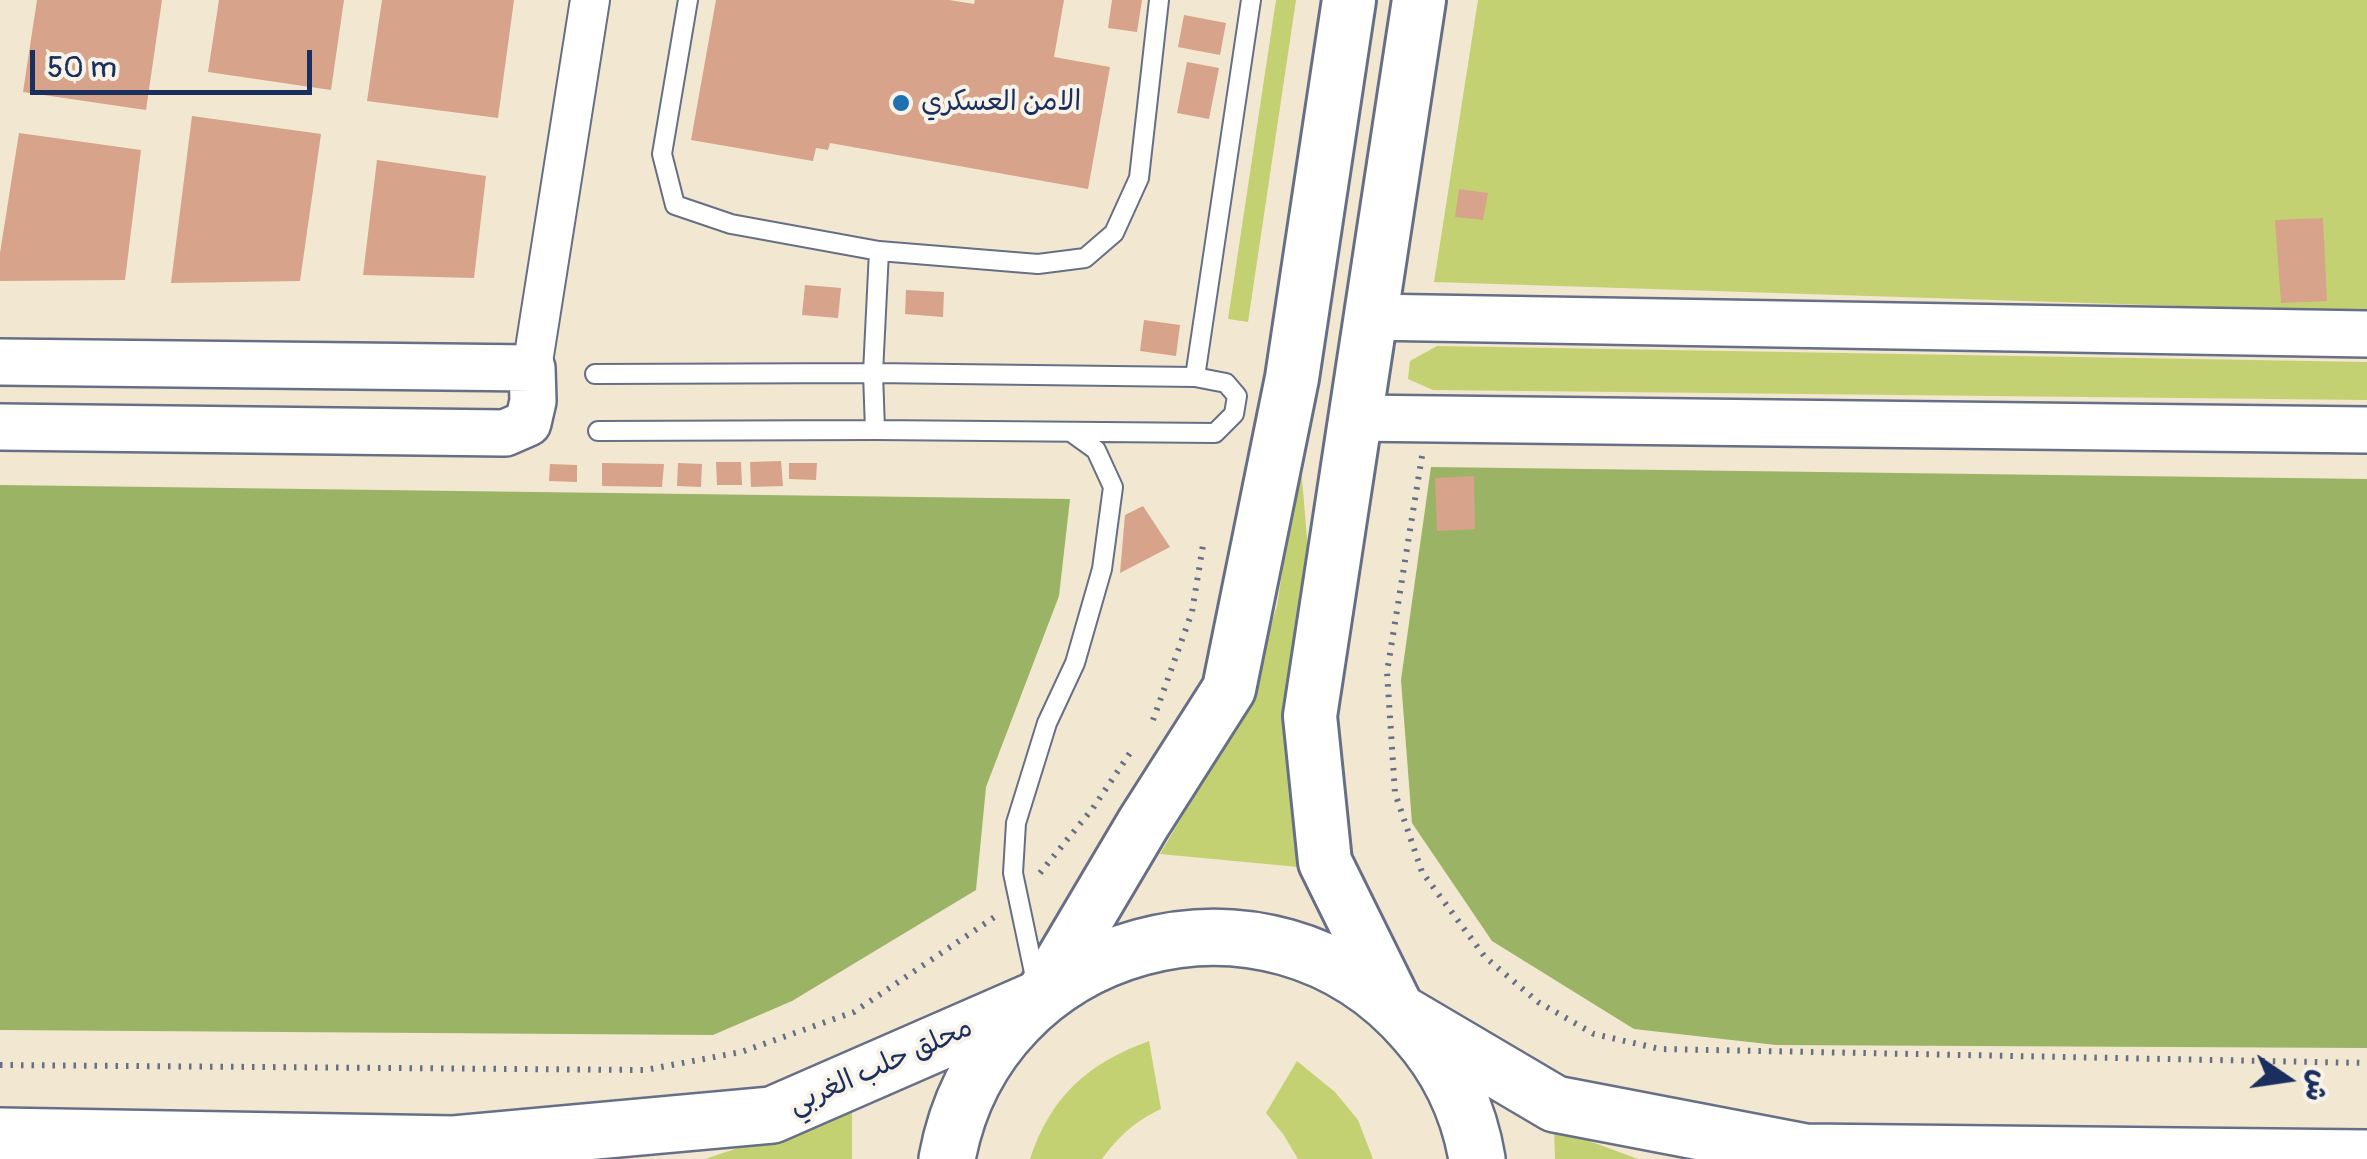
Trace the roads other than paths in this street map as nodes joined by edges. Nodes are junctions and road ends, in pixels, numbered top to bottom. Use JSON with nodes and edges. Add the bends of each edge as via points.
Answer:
{"nodes":[{"id":1,"x":590,"y":0,"type":"edge"},
{"id":2,"x":688,"y":0,"type":"edge"},
{"id":3,"x":1159,"y":0,"type":"edge"},
{"id":4,"x":1251,"y":0,"type":"edge"},
{"id":5,"x":1349,"y":0,"type":"edge"},
{"id":6,"x":1419,"y":0,"type":"edge"},
{"id":7,"x":880,"y":251,"type":"junction"},
{"id":8,"x":1369,"y":317,"type":"junction"},
{"id":9,"x":2367,"y":334,"type":"edge"},
{"id":10,"x":0,"y":362,"type":"edge"},
{"id":11,"x":532,"y":368,"type":"junction"},
{"id":12,"x":873,"y":373,"type":"junction"},
{"id":13,"x":595,"y":374,"type":"dead end"},
{"id":14,"x":1195,"y":377,"type":"junction"},
{"id":15,"x":1353,"y":418,"type":"junction"},
{"id":16,"x":0,"y":427,"type":"edge"},
{"id":17,"x":875,"y":430,"type":"junction"},
{"id":18,"x":2367,"y":430,"type":"edge"},
{"id":19,"x":598,"y":432,"type":"dead end"},
{"id":20,"x":1071,"y":432,"type":"junction"},
{"id":21,"x":1040,"y":998,"type":"junction"},
{"id":22,"x":1400,"y":1012,"type":"junction"},
{"id":23,"x":0,"y":1136,"type":"edge"},
{"id":24,"x":2367,"y":1158,"type":"edge"},
{"id":25,"x":947,"y":1159,"type":"edge"},
{"id":26,"x":1477,"y":1159,"type":"edge"}],
"edges":[{"from":1,"to":11,"type":"street"},
{"from":2,"to":7,"type":"lane","via":[[662,154],[675,205],[731,224]]},
{"from":3,"to":7,"type":"lane","via":[[1139,178],[1114,232],[1085,258],[1038,264]]},
{"from":4,"to":14,"type":"lane"},
{"from":5,"to":21,"type":"main road","via":[[1292,378],[1229,689]]},
{"from":6,"to":8,"type":"main road"},
{"from":7,"to":12,"type":"lane"},
{"from":8,"to":9,"type":"street"},
{"from":8,"to":15,"type":"main road"},
{"from":10,"to":11,"type":"street"},
{"from":11,"to":16,"type":"street","via":[[528,422],[505,433]]},
{"from":12,"to":13,"type":"lane"},
{"from":12,"to":14,"type":"lane"},
{"from":12,"to":17,"type":"lane"},
{"from":14,"to":20,"type":"lane","via":[[1226,383],[1237,396],[1234,414],[1214,433]]},
{"from":15,"to":18,"type":"street"},
{"from":15,"to":22,"type":"main road","via":[[1310,716],[1325,862]]},
{"from":17,"to":19,"type":"lane"},
{"from":17,"to":20,"type":"lane"},
{"from":20,"to":21,"type":"lane","via":[[1096,450],[1113,488],[1102,569],[1081,644],[1016,823],[1012,874]]},
{"from":21,"to":22,"type":"highway","via":[[1125,950],[1222,936],[1271,942],[1318,958]]},
{"from":21,"to":23,"type":"highway","name":"محلق حلب الغربي","via":[[772,1115],[454,1144]]},
{"from":21,"to":25,"type":"highway","via":[[1002,1036],[972,1082]]},
{"from":22,"to":24,"type":"highway","via":[[1556,1104],[1805,1152]]},
{"from":22,"to":26,"type":"highway","via":[[1456,1090]]}]}
